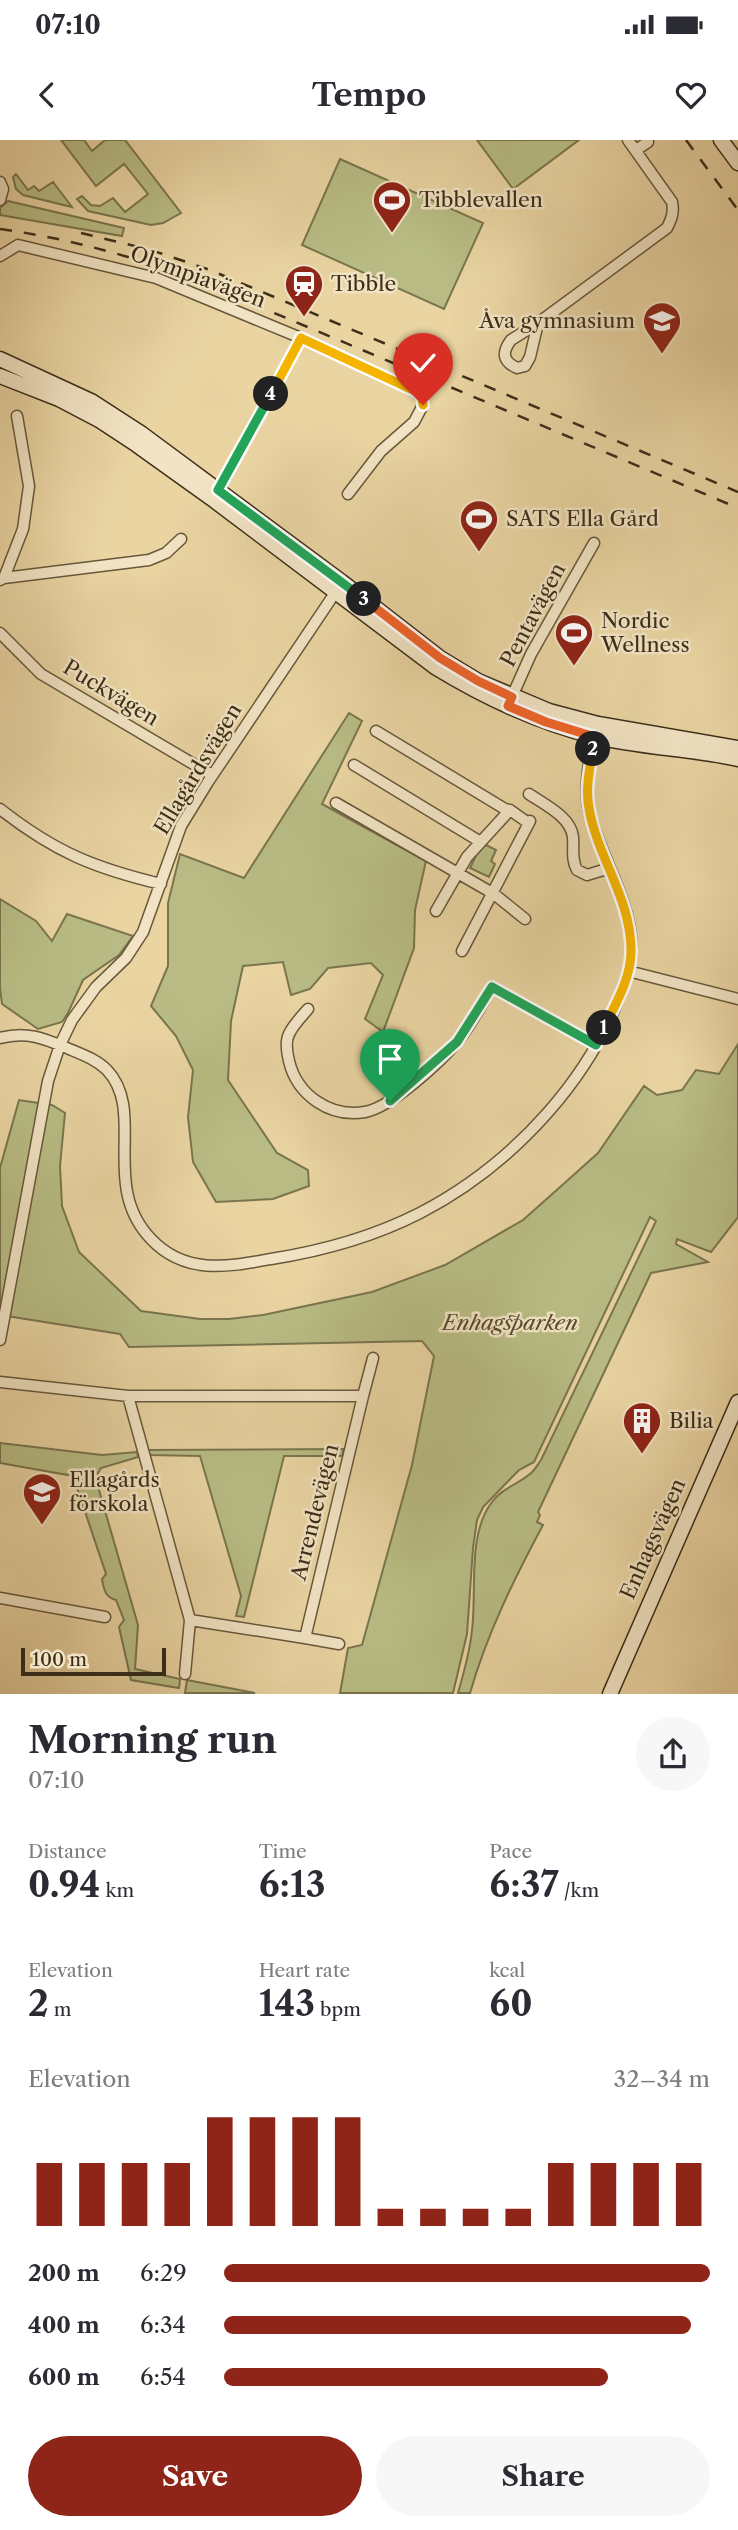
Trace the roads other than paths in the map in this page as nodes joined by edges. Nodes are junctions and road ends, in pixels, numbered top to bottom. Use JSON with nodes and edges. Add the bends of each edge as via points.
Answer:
{"nodes":[{"id":1,"x":628,"y":140,"type":"edge"},
{"id":2,"x":721,"y":140,"type":"edge"},
{"id":3,"x":648,"y":142,"type":"dead end"},
{"id":4,"x":636,"y":150,"type":"junction"},
{"id":5,"x":738,"y":163,"type":"edge"},
{"id":6,"x":0,"y":182,"type":"edge"},
{"id":7,"x":0,"y":200,"type":"edge"},
{"id":8,"x":0,"y":256,"type":"edge"},
{"id":9,"x":538,"y":323,"type":"dead end"},
{"id":10,"x":301,"y":338,"type":"junction"},
{"id":11,"x":0,"y":359,"type":"edge"},
{"id":12,"x":0,"y":376,"type":"edge"},
{"id":13,"x":16,"y":416,"type":"dead end"},
{"id":14,"x":214,"y":494,"type":"junction"},
{"id":15,"x":348,"y":494,"type":"dead end"},
{"id":16,"x":181,"y":539,"type":"dead end"},
{"id":17,"x":594,"y":543,"type":"dead end"},
{"id":18,"x":2,"y":579,"type":"edge"},
{"id":19,"x":338,"y":587,"type":"junction"},
{"id":20,"x":0,"y":633,"type":"edge"},
{"id":21,"x":510,"y":701,"type":"junction"},
{"id":22,"x":376,"y":731,"type":"dead end"},
{"id":23,"x":596,"y":731,"type":"junction"},
{"id":24,"x":738,"y":748,"type":"edge"},
{"id":25,"x":738,"y":759,"type":"edge"},
{"id":26,"x":354,"y":765,"type":"dead end"},
{"id":27,"x":212,"y":775,"type":"junction"},
{"id":28,"x":529,"y":794,"type":"dead end"},
{"id":29,"x":336,"y":803,"type":"dead end"},
{"id":30,"x":543,"y":803,"type":"junction"},
{"id":31,"x":0,"y":809,"type":"edge"},
{"id":32,"x":510,"y":810,"type":"junction"},
{"id":33,"x":530,"y":821,"type":"junction"},
{"id":34,"x":479,"y":841,"type":"junction"},
{"id":35,"x":610,"y":868,"type":"junction"},
{"id":36,"x":457,"y":874,"type":"junction"},
{"id":37,"x":161,"y":884,"type":"junction"},
{"id":38,"x":494,"y":894,"type":"junction"},
{"id":39,"x":436,"y":911,"type":"dead end"},
{"id":40,"x":525,"y":919,"type":"dead end"},
{"id":41,"x":462,"y":951,"type":"dead end"},
{"id":42,"x":628,"y":971,"type":"junction"},
{"id":43,"x":738,"y":999,"type":"edge"},
{"id":44,"x":308,"y":1009,"type":"dead end"},
{"id":45,"x":0,"y":1038,"type":"edge"},
{"id":46,"x":60,"y":1045,"type":"junction"},
{"id":47,"x":596,"y":1045,"type":"junction"},
{"id":48,"x":0,"y":1340,"type":"edge"},
{"id":49,"x":373,"y":1358,"type":"dead end"},
{"id":50,"x":0,"y":1382,"type":"edge"},
{"id":51,"x":128,"y":1396,"type":"junction"},
{"id":52,"x":363,"y":1396,"type":"junction"},
{"id":53,"x":738,"y":1402,"type":"edge"},
{"id":54,"x":0,"y":1598,"type":"edge"},
{"id":55,"x":105,"y":1617,"type":"dead end"},
{"id":56,"x":190,"y":1620,"type":"junction"},
{"id":57,"x":305,"y":1638,"type":"junction"},
{"id":58,"x":339,"y":1644,"type":"dead end"},
{"id":59,"x":185,"y":1674,"type":"dead end"},
{"id":60,"x":610,"y":1693,"type":"edge"}],
"edges":[{"from":1,"to":4,"type":"street"},
{"from":2,"to":5,"type":"main road"},
{"from":3,"to":4,"type":"street"},
{"from":4,"to":9,"type":"street","via":[[672,202],[674,211],[667,228]]},
{"from":6,"to":7,"type":"street"},
{"from":8,"to":10,"type":"street","name":"Olympiavägen","via":[[18,245],[132,271]]},
{"from":10,"to":14,"type":"street"},
{"from":10,"to":15,"type":"street","name":"Olympiavägen","via":[[422,397],[414,422],[381,451]]},
{"from":11,"to":14,"type":"main road","via":[[91,401]]},
{"from":12,"to":14,"type":"main road","via":[[99,420]]},
{"from":13,"to":18,"type":"street","via":[[29,486],[23,529]]},
{"from":14,"to":19,"type":"main road"},
{"from":16,"to":18,"type":"street","via":[[149,560]]},
{"from":17,"to":21,"type":"street","name":"Pentavägen","via":[[531,654]]},
{"from":19,"to":21,"type":"main road"},
{"from":19,"to":27,"type":"street","name":"Ellagårdsvägen"},
{"from":20,"to":27,"type":"street","name":"Puckvägen","via":[[41,674]]},
{"from":21,"to":23,"type":"main road"},
{"from":22,"to":32,"type":"street"},
{"from":23,"to":24,"type":"main road"},
{"from":23,"to":25,"type":"main road"},
{"from":23,"to":35,"type":"street","via":[[587,792],[589,811]]},
{"from":26,"to":34,"type":"street"},
{"from":27,"to":37,"type":"street","name":"Ellagårdsvägen","via":[[181,826]]},
{"from":28,"to":30,"type":"street"},
{"from":29,"to":36,"type":"street"},
{"from":30,"to":33,"type":"street"},
{"from":30,"to":35,"type":"street","via":[[571,828],[577,870],[587,875]]},
{"from":31,"to":37,"type":"street","via":[[57,849]]},
{"from":32,"to":33,"type":"street"},
{"from":32,"to":34,"type":"street"},
{"from":33,"to":38,"type":"street"},
{"from":34,"to":36,"type":"street"},
{"from":35,"to":42,"type":"street","via":[[630,935]]},
{"from":36,"to":38,"type":"street"},
{"from":36,"to":39,"type":"street"},
{"from":37,"to":46,"type":"street","name":"Ellagårdsvägen","via":[[138,942],[96,988]]},
{"from":38,"to":40,"type":"street"},
{"from":38,"to":41,"type":"street"},
{"from":42,"to":43,"type":"street"},
{"from":42,"to":47,"type":"street"},
{"from":44,"to":47,"type":"street","via":[[289,1034],[291,1066],[305,1093],[333,1110],[366,1112],[411,1085],[457,1042],[492,987]]},
{"from":45,"to":46,"type":"street","via":[[28,1034]]},
{"from":46,"to":47,"type":"street","via":[[88,1056],[117,1083],[123,1100],[125,1191],[141,1227],[153,1242],[205,1267],[300,1255],[420,1213],[462,1188],[521,1139],[579,1075]]},
{"from":46,"to":48,"type":"street","name":"Ellagårdsvägen","via":[[48,1081]]},
{"from":49,"to":52,"type":"street","name":"Arrendevägen"},
{"from":50,"to":51,"type":"street"},
{"from":51,"to":52,"type":"street"},
{"from":51,"to":56,"type":"street"},
{"from":52,"to":57,"type":"street","name":"Arrendevägen"},
{"from":53,"to":60,"type":"main road","name":"Enhagsvägen"},
{"from":54,"to":55,"type":"street"},
{"from":56,"to":57,"type":"street"},
{"from":56,"to":59,"type":"street"},
{"from":57,"to":58,"type":"street"}]}
